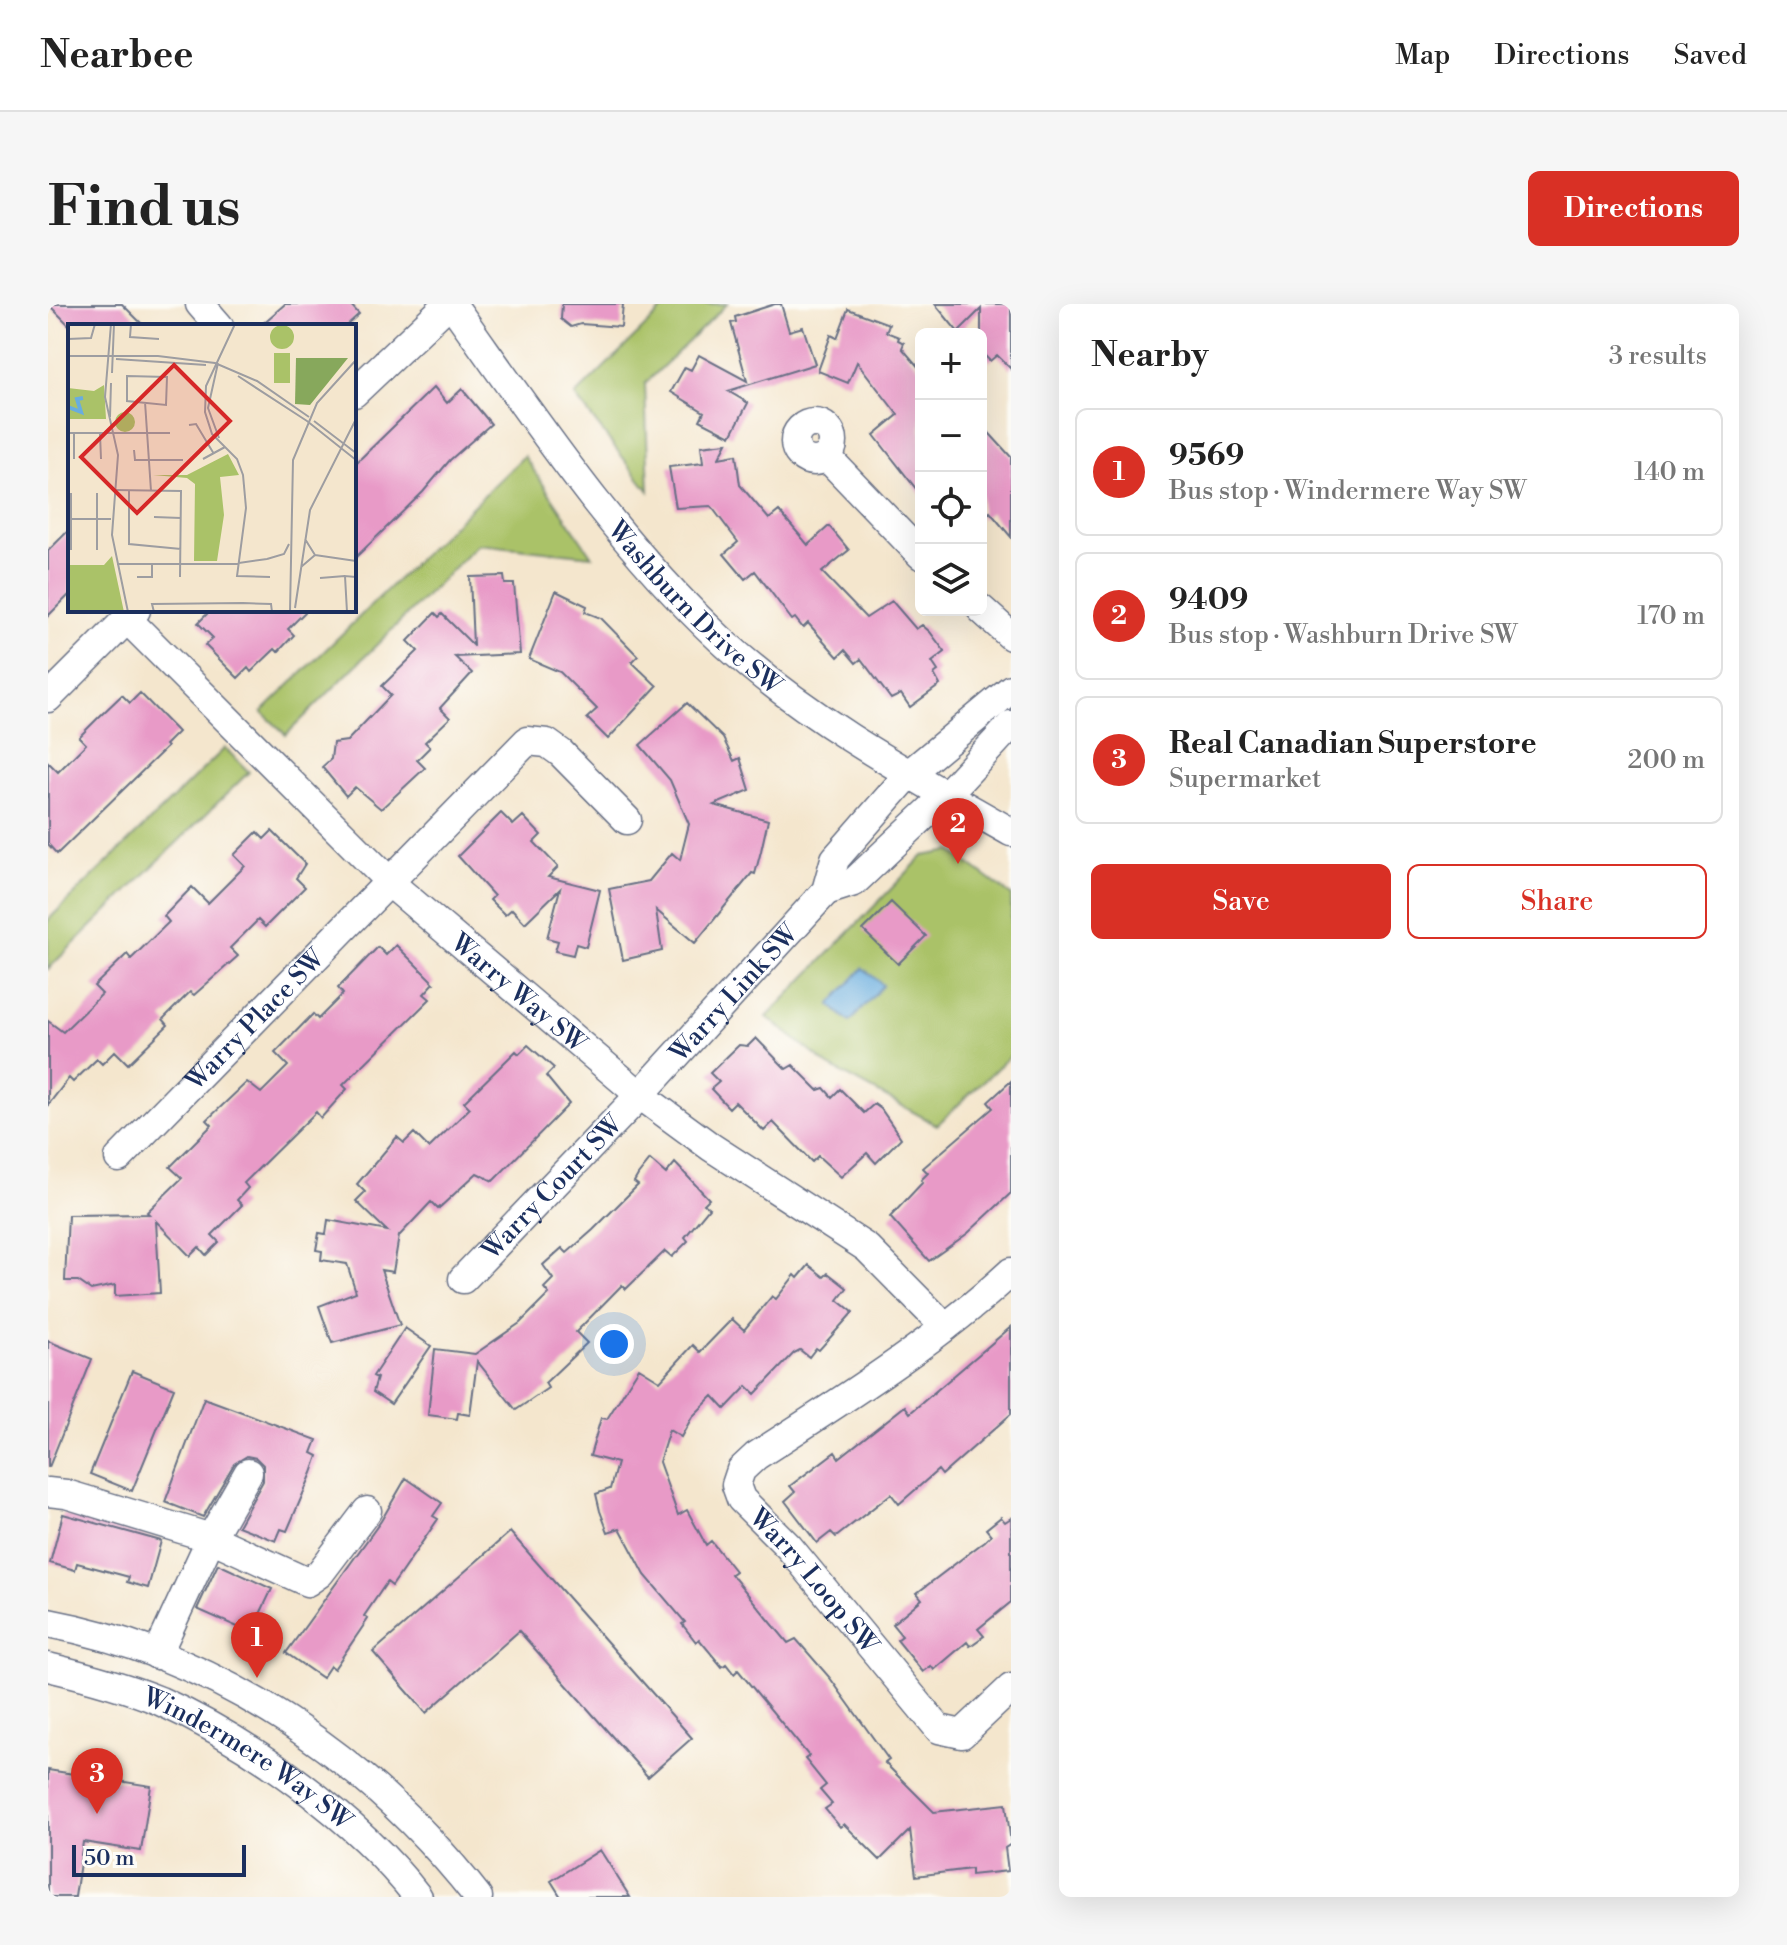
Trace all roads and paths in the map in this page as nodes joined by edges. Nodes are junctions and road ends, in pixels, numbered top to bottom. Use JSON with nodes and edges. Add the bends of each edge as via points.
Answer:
{"nodes":[{"id":1,"x":200,"y":304,"type":"edge"},
{"id":2,"x":450,"y":304,"type":"edge"},
{"id":3,"x":217,"y":324,"type":"edge"},
{"id":4,"x":356,"y":391,"type":"edge"},
{"id":5,"x":827,"y":457,"type":"dead end"},
{"id":6,"x":915,"y":549,"type":"edge"},
{"id":7,"x":132,"y":614,"type":"edge"},
{"id":8,"x":987,"y":614,"type":"edge"},
{"id":9,"x":1011,"y":636,"type":"edge"},
{"id":10,"x":1011,"y":689,"type":"edge"},
{"id":11,"x":48,"y":698,"type":"edge"},
{"id":12,"x":1011,"y":725,"type":"edge"},
{"id":13,"x":910,"y":773,"type":"junction"},
{"id":14,"x":946,"y":795,"type":"junction"},
{"id":15,"x":627,"y":820,"type":"dead end"},
{"id":16,"x":1011,"y":832,"type":"edge"},
{"id":17,"x":390,"y":881,"type":"junction"},
{"id":18,"x":826,"y":891,"type":"junction"},
{"id":19,"x":640,"y":1095,"type":"junction"},
{"id":20,"x":119,"y":1158,"type":"dead end"},
{"id":21,"x":1011,"y":1272,"type":"edge"},
{"id":22,"x":463,"y":1279,"type":"dead end"},
{"id":23,"x":945,"y":1327,"type":"junction"},
{"id":24,"x":248,"y":1473,"type":"dead end"},
{"id":25,"x":48,"y":1492,"type":"edge"},
{"id":26,"x":367,"y":1511,"type":"dead end"},
{"id":27,"x":211,"y":1538,"type":"junction"},
{"id":28,"x":48,"y":1623,"type":"edge"},
{"id":29,"x":157,"y":1655,"type":"junction"},
{"id":30,"x":48,"y":1667,"type":"edge"},
{"id":31,"x":1011,"y":1688,"type":"edge"},
{"id":32,"x":418,"y":1897,"type":"edge"},
{"id":33,"x":478,"y":1897,"type":"edge"}],
"edges":[{"from":1,"to":3,"type":"street"},
{"from":2,"to":4,"type":"street"},
{"from":2,"to":13,"type":"street","name":"Washburn Drive SW","via":[[663,581],[721,640],[786,694]]},
{"from":5,"to":6,"type":"street"},
{"from":7,"to":11,"type":"street"},
{"from":7,"to":17,"type":"street","name":"Warry Way SW"},
{"from":8,"to":9,"type":"street"},
{"from":10,"to":13,"type":"street","name":"Warry Link SW"},
{"from":12,"to":14,"type":"street","name":"Warry Link SW"},
{"from":13,"to":14,"type":"street","name":"Washburn Drive SW"},
{"from":13,"to":18,"type":"street","name":"Warry Link SW","via":[[835,859]]},
{"from":14,"to":16,"type":"street","name":"Washburn Drive SW"},
{"from":14,"to":18,"type":"street","name":"Warry Link SW","via":[[854,882]]},
{"from":15,"to":17,"type":"street","name":"Warry Place SW","via":[[561,753],[547,743],[527,741]]},
{"from":17,"to":19,"type":"street","name":"Warry Way SW"},
{"from":17,"to":20,"type":"street","name":"Warry Place SW"},
{"from":18,"to":19,"type":"street","name":"Warry Link SW"},
{"from":19,"to":22,"type":"street","name":"Warry Court SW"},
{"from":19,"to":23,"type":"street","name":"Warry Way SW","via":[[867,1248]]},
{"from":21,"to":23,"type":"street","name":"Warry Loop SW"},
{"from":23,"to":31,"type":"street","name":"Warry Loop SW","via":[[756,1456],[741,1470],[736,1485],[741,1499],[789,1547],[939,1729],[962,1734]]},
{"from":24,"to":27,"type":"street"},
{"from":25,"to":27,"type":"street"},
{"from":26,"to":27,"type":"street","via":[[320,1573],[307,1582]]},
{"from":27,"to":29,"type":"street"},
{"from":28,"to":29,"type":"street","name":"Windermere Way SW"},
{"from":29,"to":33,"type":"street","name":"Windermere Way SW","via":[[231,1687],[317,1739],[392,1803]]},
{"from":30,"to":32,"type":"street","name":"Windermere Way SW","via":[[160,1702],[245,1748],[345,1821]]}]}
